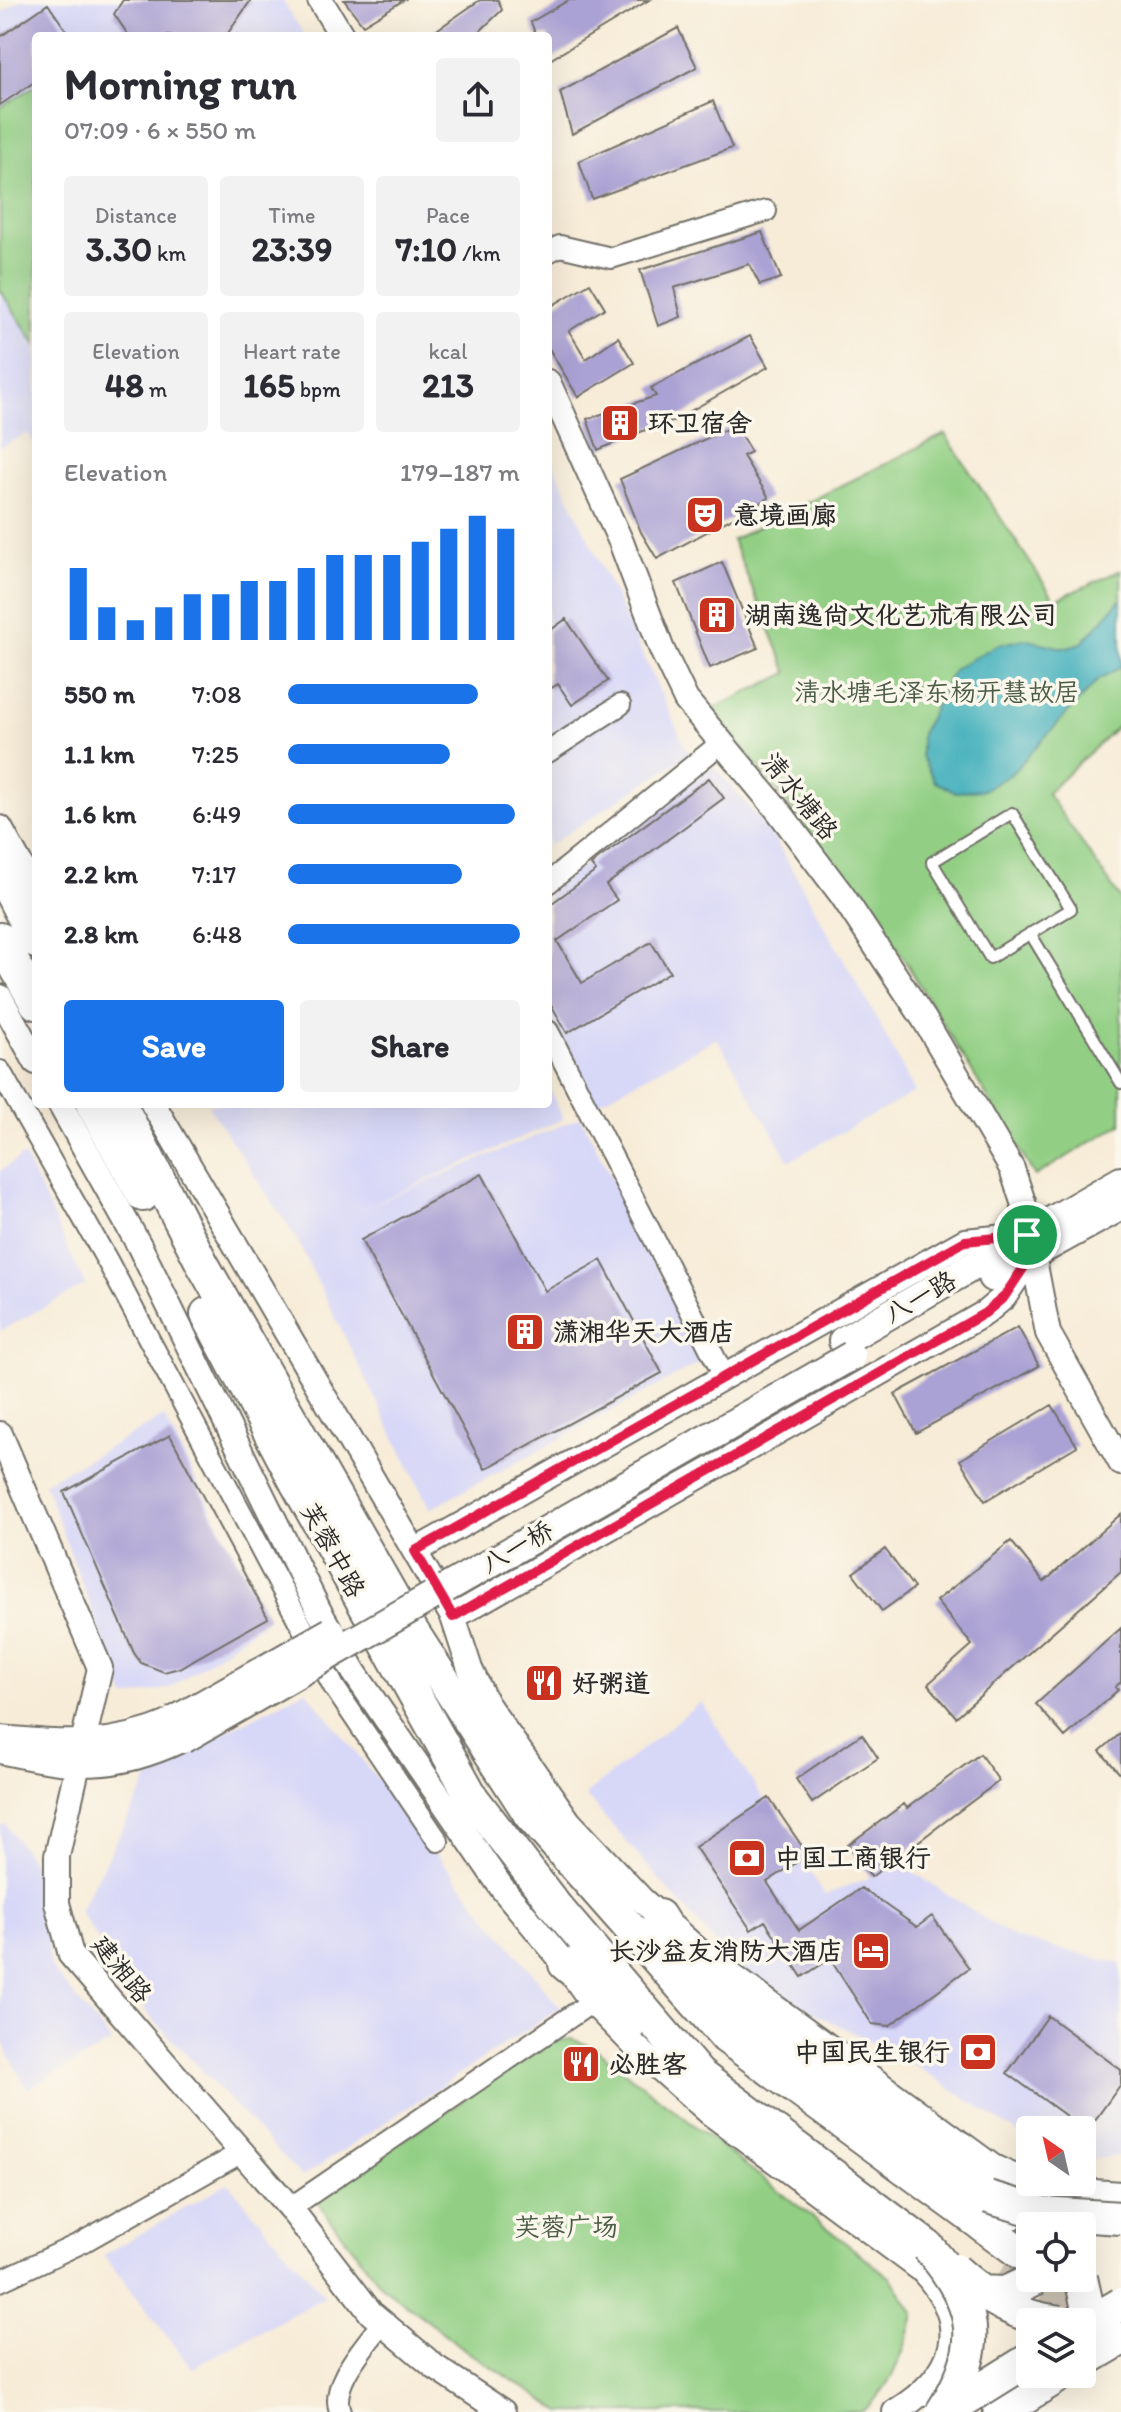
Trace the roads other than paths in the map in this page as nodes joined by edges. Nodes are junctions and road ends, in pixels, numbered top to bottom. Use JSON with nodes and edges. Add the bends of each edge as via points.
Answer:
{"nodes":[{"id":1,"x":320,"y":0,"type":"edge"},
{"id":2,"x":340,"y":32,"type":"edge"},
{"id":3,"x":766,"y":211,"type":"dead end"},
{"id":4,"x":552,"y":250,"type":"edge"},
{"id":5,"x":552,"y":391,"type":"edge"},
{"id":6,"x":620,"y":705,"type":"dead end"},
{"id":7,"x":720,"y":744,"type":"junction"},
{"id":8,"x":552,"y":749,"type":"edge"},
{"id":9,"x":0,"y":828,"type":"edge"},
{"id":10,"x":0,"y":872,"type":"edge"},
{"id":11,"x":552,"y":880,"type":"edge"},
{"id":12,"x":32,"y":886,"type":"edge"},
{"id":13,"x":1030,"y":933,"type":"junction"},
{"id":14,"x":32,"y":934,"type":"edge"},
{"id":15,"x":0,"y":939,"type":"edge"},
{"id":16,"x":32,"y":996,"type":"edge"},
{"id":17,"x":0,"y":997,"type":"edge"},
{"id":18,"x":552,"y":1039,"type":"edge"},
{"id":19,"x":32,"y":1055,"type":"edge"},
{"id":20,"x":0,"y":1071,"type":"edge"},
{"id":21,"x":1121,"y":1083,"type":"edge"},
{"id":22,"x":62,"y":1108,"type":"edge"},
{"id":23,"x":94,"y":1108,"type":"edge"},
{"id":24,"x":122,"y":1108,"type":"edge"},
{"id":25,"x":155,"y":1108,"type":"edge"},
{"id":26,"x":1121,"y":1181,"type":"edge"},
{"id":27,"x":1121,"y":1206,"type":"edge"},
{"id":28,"x":1030,"y":1245,"type":"junction"},
{"id":29,"x":847,"y":1348,"type":"joint"},
{"id":30,"x":725,"y":1378,"type":"junction"},
{"id":31,"x":0,"y":1434,"type":"edge"},
{"id":32,"x":1121,"y":1463,"type":"edge"},
{"id":33,"x":415,"y":1551,"type":"junction"},
{"id":34,"x":453,"y":1617,"type":"junction"},
{"id":35,"x":178,"y":1730,"type":"joint"},
{"id":36,"x":0,"y":1738,"type":"edge"},
{"id":37,"x":0,"y":1751,"type":"edge"},
{"id":38,"x":81,"y":1755,"type":"junction"},
{"id":39,"x":438,"y":1841,"type":"dead end"},
{"id":40,"x":649,"y":1927,"type":"junction"},
{"id":41,"x":565,"y":1964,"type":"junction"},
{"id":42,"x":612,"y":1972,"type":"junction"},
{"id":43,"x":592,"y":2002,"type":"junction"},
{"id":44,"x":701,"y":2077,"type":"junction"},
{"id":45,"x":242,"y":2152,"type":"junction"},
{"id":46,"x":1121,"y":2194,"type":"edge"},
{"id":47,"x":988,"y":2197,"type":"junction"},
{"id":48,"x":1121,"y":2207,"type":"edge"},
{"id":49,"x":290,"y":2208,"type":"junction"},
{"id":50,"x":1121,"y":2218,"type":"edge"},
{"id":51,"x":1096,"y":2224,"type":"edge"},
{"id":52,"x":1016,"y":2243,"type":"tunnel mouth"},
{"id":53,"x":928,"y":2247,"type":"junction"},
{"id":54,"x":1016,"y":2251,"type":"tunnel mouth"},
{"id":55,"x":1016,"y":2252,"type":"tunnel mouth"},
{"id":56,"x":1016,"y":2265,"type":"edge"},
{"id":57,"x":1016,"y":2274,"type":"edge"},
{"id":58,"x":0,"y":2281,"type":"edge"},
{"id":59,"x":981,"y":2292,"type":"junction"},
{"id":60,"x":1121,"y":2304,"type":"edge"},
{"id":61,"x":1016,"y":2310,"type":"edge"},
{"id":62,"x":952,"y":2318,"type":"junction"},
{"id":63,"x":381,"y":2324,"type":"junction"},
{"id":64,"x":1096,"y":2324,"type":"edge"},
{"id":65,"x":1121,"y":2328,"type":"edge"},
{"id":66,"x":1096,"y":2333,"type":"edge"},
{"id":67,"x":1096,"y":2337,"type":"tunnel mouth"},
{"id":68,"x":1121,"y":2338,"type":"edge"},
{"id":69,"x":1016,"y":2368,"type":"edge"},
{"id":70,"x":942,"y":2373,"type":"junction"},
{"id":71,"x":1039,"y":2388,"type":"edge"},
{"id":72,"x":340,"y":2412,"type":"edge"},
{"id":73,"x":503,"y":2412,"type":"edge"},
{"id":74,"x":895,"y":2412,"type":"edge"},
{"id":75,"x":943,"y":2412,"type":"edge"},
{"id":76,"x":969,"y":2412,"type":"edge"},
{"id":77,"x":1000,"y":2412,"type":"edge"}],
"edges":[{"from":1,"to":2,"type":"street"},
{"from":3,"to":4,"type":"street","via":[[611,258],[560,246]]},
{"from":5,"to":7,"type":"street","name":"清水塘路","via":[[635,575],[673,675]]},
{"from":6,"to":8,"type":"street"},
{"from":7,"to":11,"type":"street"},
{"from":7,"to":28,"type":"street","name":"清水塘路","via":[[815,858],[924,1019],[1012,1169]]},
{"from":9,"to":12,"type":"street"},
{"from":10,"to":14,"type":"main road"},
{"from":13,"to":13,"type":"lane","via":[[1071,909],[1012,813],[932,862],[990,958]]},
{"from":13,"to":21,"type":"lane"},
{"from":15,"to":16,"type":"main road"},
{"from":17,"to":19,"type":"street"},
{"from":18,"to":30,"type":"street"},
{"from":20,"to":39,"type":"street","via":[[334,1687]]},
{"from":22,"to":41,"type":"street","via":[[139,1245],[354,1672],[502,1888]]},
{"from":23,"to":42,"type":"main road","name":"芙蓉中路","via":[[466,1786],[512,1853]]},
{"from":24,"to":40,"type":"main road","name":"芙蓉中路","via":[[203,1265],[412,1631],[531,1816]]},
{"from":25,"to":33,"type":"street"},
{"from":26,"to":28,"type":"main road","name":"八一路"},
{"from":27,"to":28,"type":"main road","name":"八一路"},
{"from":28,"to":29,"type":"main road","name":"八一路"},
{"from":28,"to":30,"type":"street","via":[[965,1241]]},
{"from":28,"to":32,"type":"street","name":"清水塘路","via":[[1048,1333]]},
{"from":28,"to":34,"type":"street","via":[[1004,1297],[985,1313]]},
{"from":29,"to":35,"type":"main road","name":"八一桥","bridge":true},
{"from":30,"to":33,"type":"street"},
{"from":31,"to":38,"type":"street","name":"建湘路","via":[[100,1668]]},
{"from":33,"to":34,"type":"street"},
{"from":34,"to":40,"type":"street","via":[[486,1703]]},
{"from":35,"to":38,"type":"street","via":[[126,1739]]},
{"from":36,"to":38,"type":"street"},
{"from":37,"to":38,"type":"street","via":[[42,1762]]},
{"from":38,"to":45,"type":"street","name":"建湘路","via":[[57,1856],[57,1903],[71,1955]]},
{"from":40,"to":46,"type":"street","via":[[702,1954],[993,2167],[1046,2186]]},
{"from":40,"to":47,"type":"main road","via":[[750,2018]]},
{"from":40,"to":54,"type":"main road","name":"芙蓉中路","via":[[726,2037]]},
{"from":41,"to":43,"type":"street"},
{"from":41,"to":44,"type":"main road"},
{"from":42,"to":44,"type":"main road"},
{"from":42,"to":55,"type":"main road","via":[[758,2087]]},
{"from":43,"to":49,"type":"street"},
{"from":43,"to":62,"type":"street","via":[[709,2112],[922,2270],[943,2296]]},
{"from":44,"to":53,"type":"main road"},
{"from":45,"to":49,"type":"street","name":"建湘路"},
{"from":45,"to":58,"type":"street","via":[[83,2242]]},
{"from":47,"to":50,"type":"main road","bridge":true,"via":[[1043,2213]]},
{"from":47,"to":52,"type":"main road"},
{"from":48,"to":51,"type":"street"},
{"from":49,"to":63,"type":"street","name":"建湘路"},
{"from":53,"to":59,"type":"main road","bridge":true},
{"from":53,"to":75,"type":"main road","bridge":true,"via":[[963,2294],[972,2323],[964,2369]]},
{"from":56,"to":62,"type":"street"},
{"from":57,"to":59,"type":"main road","bridge":true,"via":[[1005,2293]]},
{"from":59,"to":61,"type":"main road","bridge":true},
{"from":60,"to":64,"type":"main road","bridge":true},
{"from":62,"to":70,"type":"street","via":[[951,2347]]},
{"from":63,"to":72,"type":"street","via":[[342,2381]]},
{"from":63,"to":73,"type":"street","name":"建湘路"},
{"from":65,"to":66,"type":"main road"},
{"from":67,"to":68,"type":"main road"},
{"from":69,"to":75,"type":"main road","bridge":true},
{"from":70,"to":74,"type":"street"},
{"from":70,"to":76,"type":"street"},
{"from":71,"to":77,"type":"main road"}]}
